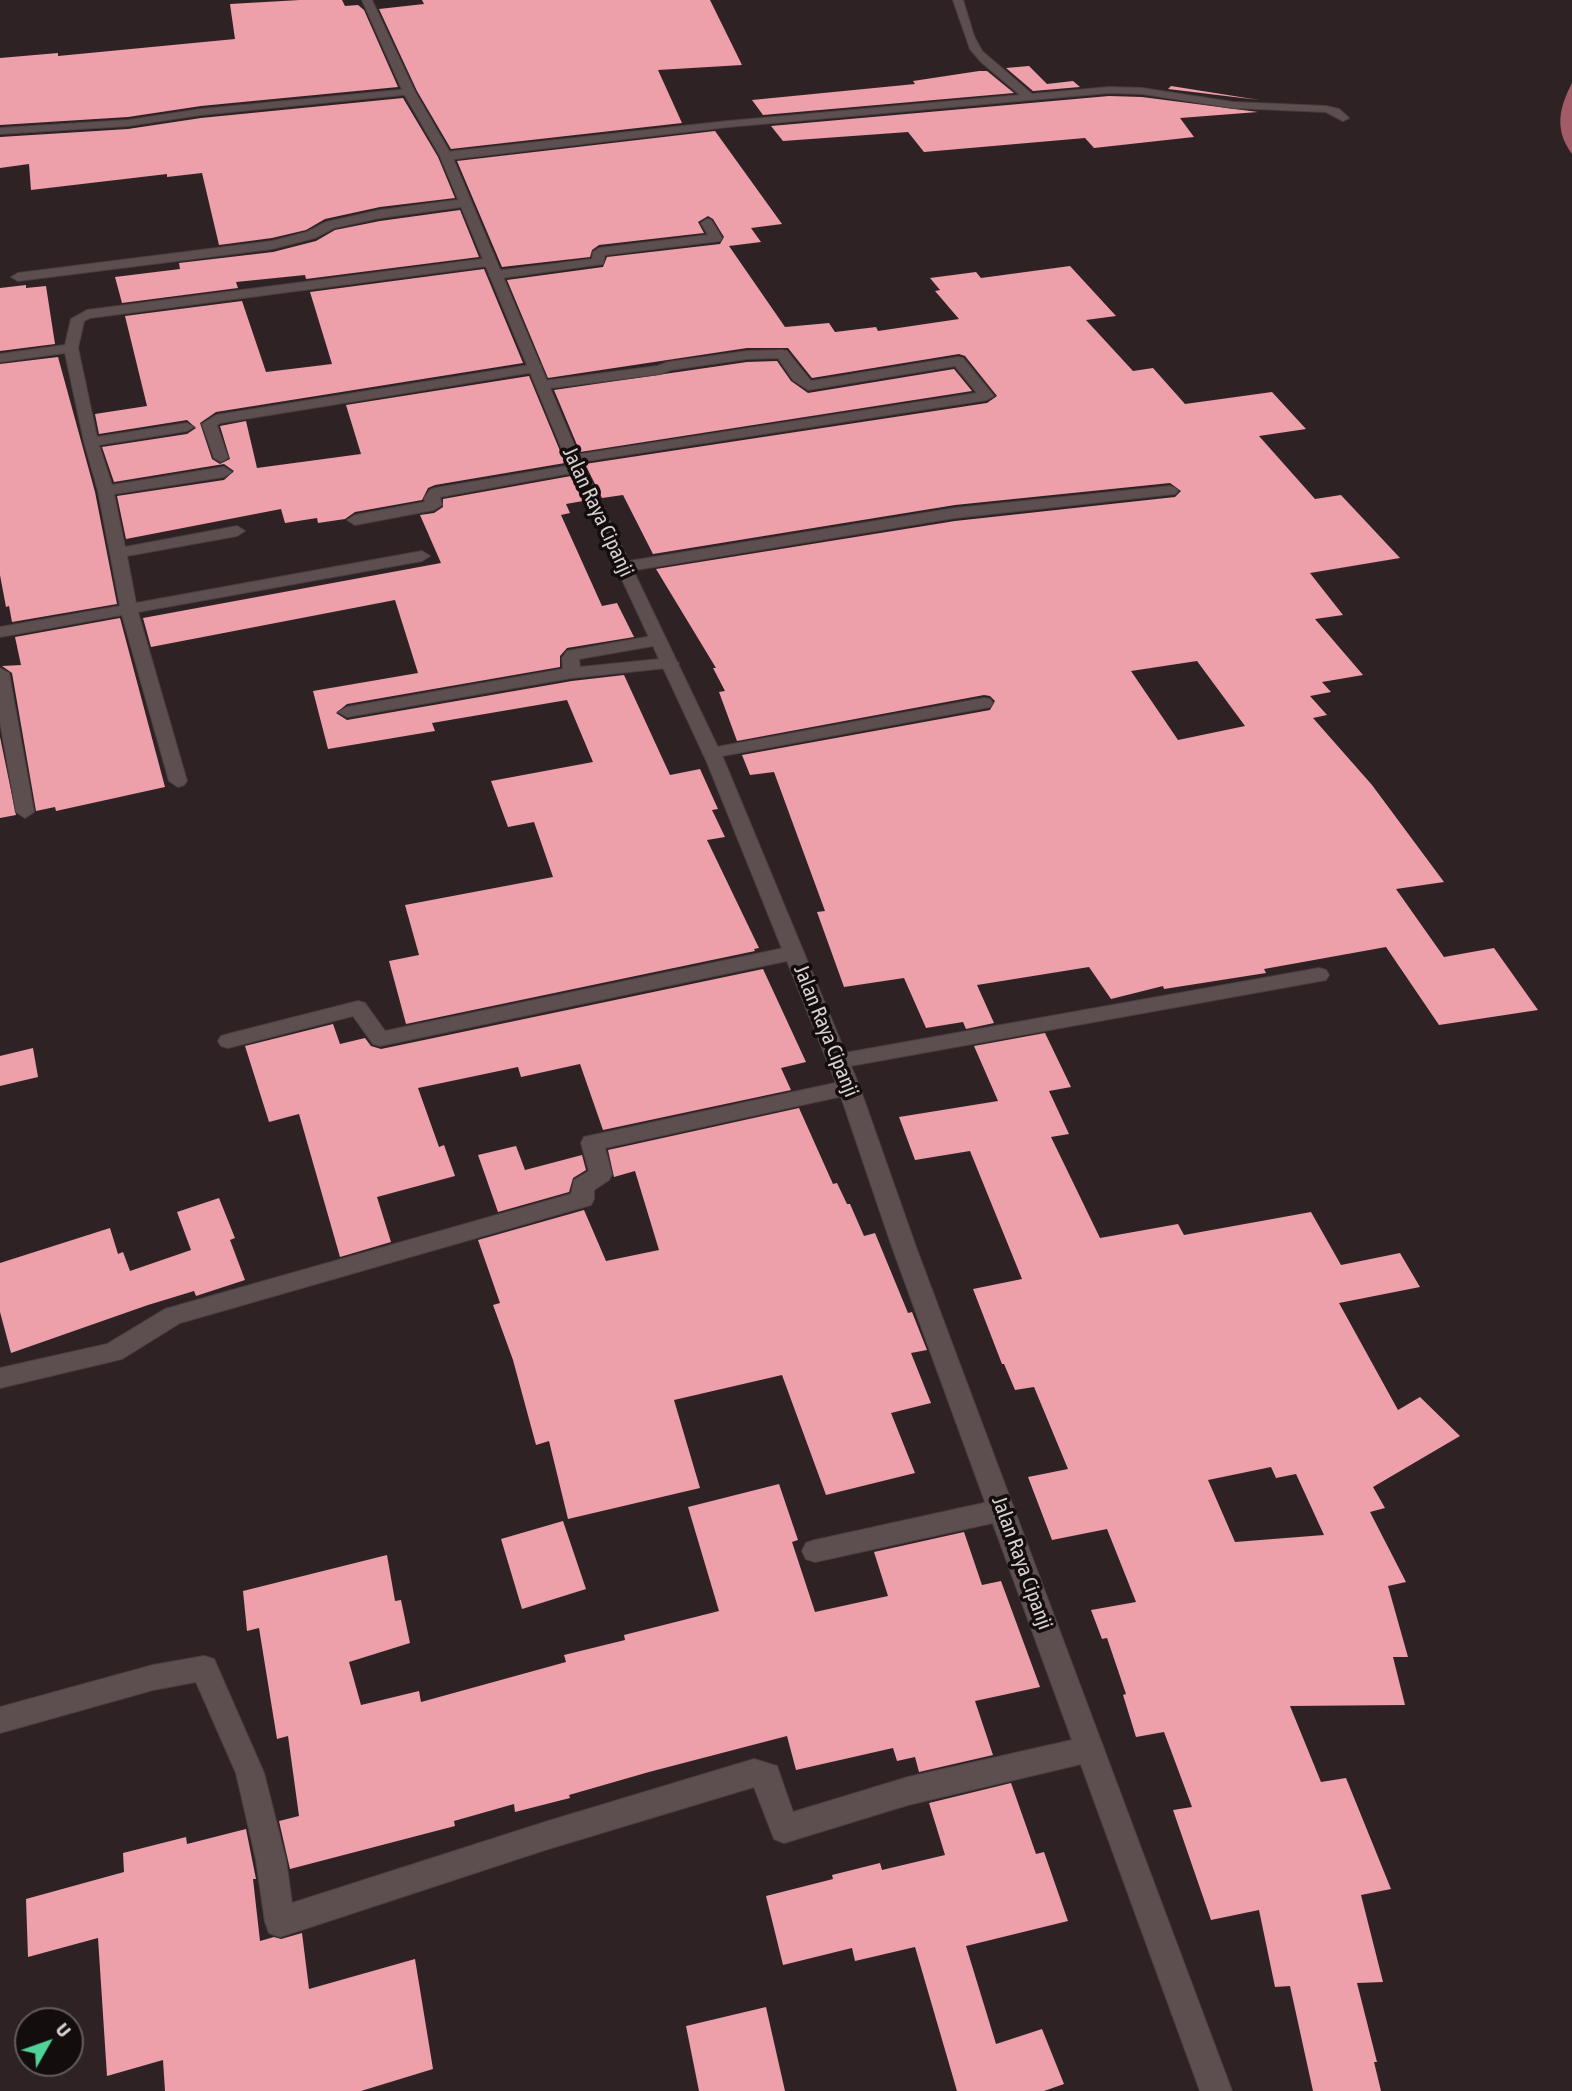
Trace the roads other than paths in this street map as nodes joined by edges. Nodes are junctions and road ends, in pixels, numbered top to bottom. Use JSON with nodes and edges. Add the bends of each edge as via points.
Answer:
{"nodes":[{"id":1,"x":367,"y":0,"type":"edge"},
{"id":2,"x":958,"y":0,"type":"edge"},
{"id":3,"x":409,"y":92,"type":"junction"},
{"id":4,"x":1030,"y":98,"type":"junction"},
{"id":5,"x":1343,"y":118,"type":"dead end"},
{"id":6,"x":0,"y":131,"type":"edge"},
{"id":7,"x":446,"y":156,"type":"junction"},
{"id":8,"x":465,"y":203,"type":"junction"},
{"id":9,"x":707,"y":223,"type":"dead end"},
{"id":10,"x":493,"y":269,"type":"junction"},
{"id":11,"x":18,"y":277,"type":"dead end"},
{"id":12,"x":71,"y":348,"type":"junction"},
{"id":13,"x":0,"y":358,"type":"edge"},
{"id":14,"x":539,"y":377,"type":"junction"},
{"id":15,"x":187,"y":427,"type":"dead end"},
{"id":16,"x":91,"y":442,"type":"junction"},
{"id":17,"x":576,"y":464,"type":"junction"},
{"id":18,"x":106,"y":491,"type":"junction"},
{"id":19,"x":1170,"y":491,"type":"dead end"},
{"id":20,"x":355,"y":520,"type":"dead end"},
{"id":21,"x":237,"y":531,"type":"dead end"},
{"id":22,"x":118,"y":553,"type":"junction"},
{"id":23,"x":422,"y":556,"type":"dead end"},
{"id":24,"x":623,"y":567,"type":"junction"},
{"id":25,"x":130,"y":609,"type":"junction"},
{"id":26,"x":0,"y":632,"type":"edge"},
{"id":27,"x":658,"y":640,"type":"junction"},
{"id":28,"x":670,"y":663,"type":"junction"},
{"id":29,"x":0,"y":673,"type":"edge"},
{"id":30,"x":572,"y":673,"type":"junction"},
{"id":31,"x":984,"y":703,"type":"dead end"},
{"id":32,"x":347,"y":712,"type":"dead end"},
{"id":33,"x":711,"y":752,"type":"junction"},
{"id":34,"x":178,"y":781,"type":"dead end"},
{"id":35,"x":25,"y":811,"type":"dead end"},
{"id":36,"x":794,"y":953,"type":"junction"},
{"id":37,"x":1319,"y":975,"type":"dead end"},
{"id":38,"x":228,"y":1041,"type":"dead end"},
{"id":39,"x":839,"y":1061,"type":"junction"},
{"id":40,"x":849,"y":1088,"type":"junction"},
{"id":41,"x":0,"y":1378,"type":"edge"},
{"id":42,"x":1002,"y":1510,"type":"junction"},
{"id":43,"x":815,"y":1551,"type":"dead end"},
{"id":44,"x":0,"y":1720,"type":"edge"},
{"id":45,"x":1090,"y":1749,"type":"junction"},
{"id":46,"x":1216,"y":2091,"type":"edge"}],
"edges":[{"from":1,"to":3,"type":"street","name":"Jalan Raya Cipanji"},
{"from":2,"to":4,"type":"street","via":[[975,50]]},
{"from":3,"to":6,"type":"street","via":[[128,123]]},
{"from":3,"to":7,"type":"street","name":"Jalan Raya Cipanji"},
{"from":4,"to":5,"type":"street","via":[[1132,90],[1233,105],[1326,109]]},
{"from":4,"to":7,"type":"street","via":[[728,124]]},
{"from":7,"to":8,"type":"street","name":"Jalan Raya Cipanji"},
{"from":8,"to":10,"type":"street","name":"Jalan Raya Cipanji"},
{"from":8,"to":11,"type":"street","via":[[380,214],[272,245]]},
{"from":9,"to":10,"type":"street","via":[[716,238],[598,252],[598,261],[585,264]]},
{"from":10,"to":12,"type":"street","via":[[87,314],[78,319]]},
{"from":10,"to":14,"type":"street","name":"Jalan Raya Cipanji"},
{"from":12,"to":13,"type":"street"},
{"from":12,"to":16,"type":"street"},
{"from":14,"to":17,"type":"street","name":"Jalan Raya Cipanji"},
{"from":14,"to":17,"type":"street","via":[[660,370],[747,355],[782,354],[808,386],[958,361],[987,396]]},
{"from":14,"to":18,"type":"street","via":[[216,419],[209,424],[223,465]]},
{"from":15,"to":16,"type":"street"},
{"from":16,"to":18,"type":"street"},
{"from":17,"to":20,"type":"street","via":[[435,494],[433,505]]},
{"from":17,"to":24,"type":"street","name":"Jalan Raya Cipanji"},
{"from":18,"to":22,"type":"street"},
{"from":19,"to":24,"type":"street","via":[[955,513]]},
{"from":21,"to":22,"type":"street"},
{"from":22,"to":25,"type":"street"},
{"from":23,"to":25,"type":"street"},
{"from":24,"to":27,"type":"street","name":"Jalan Raya Cipanji"},
{"from":25,"to":26,"type":"street"},
{"from":25,"to":34,"type":"street"},
{"from":27,"to":28,"type":"street","name":"Jalan Raya Cipanji"},
{"from":27,"to":30,"type":"street","via":[[573,655]]},
{"from":28,"to":30,"type":"street"},
{"from":28,"to":33,"type":"street","name":"Jalan Raya Cipanji"},
{"from":29,"to":35,"type":"street"},
{"from":30,"to":32,"type":"street"},
{"from":31,"to":33,"type":"street"},
{"from":33,"to":36,"type":"street","name":"Jalan Raya Cipanji"},
{"from":36,"to":38,"type":"street","via":[[380,1039],[358,1008]]},
{"from":36,"to":39,"type":"street","name":"Jalan Raya Cipanji"},
{"from":37,"to":39,"type":"street"},
{"from":39,"to":40,"type":"street","name":"Jalan Raya Cipanji"},
{"from":40,"to":41,"type":"street","via":[[592,1143],[601,1174],[582,1186],[583,1199],[173,1317],[113,1352]]},
{"from":40,"to":42,"type":"street","name":"Jalan Raya Cipanji"},
{"from":42,"to":43,"type":"street"},
{"from":42,"to":45,"type":"street","name":"Jalan Raya Cipanji"},
{"from":44,"to":45,"type":"street","via":[[168,1672],[204,1668],[250,1773],[280,1922],[754,1773],[767,1776],[784,1829],[908,1791]]},
{"from":45,"to":46,"type":"street","name":"Jalan Raya Cipanji"}]}
